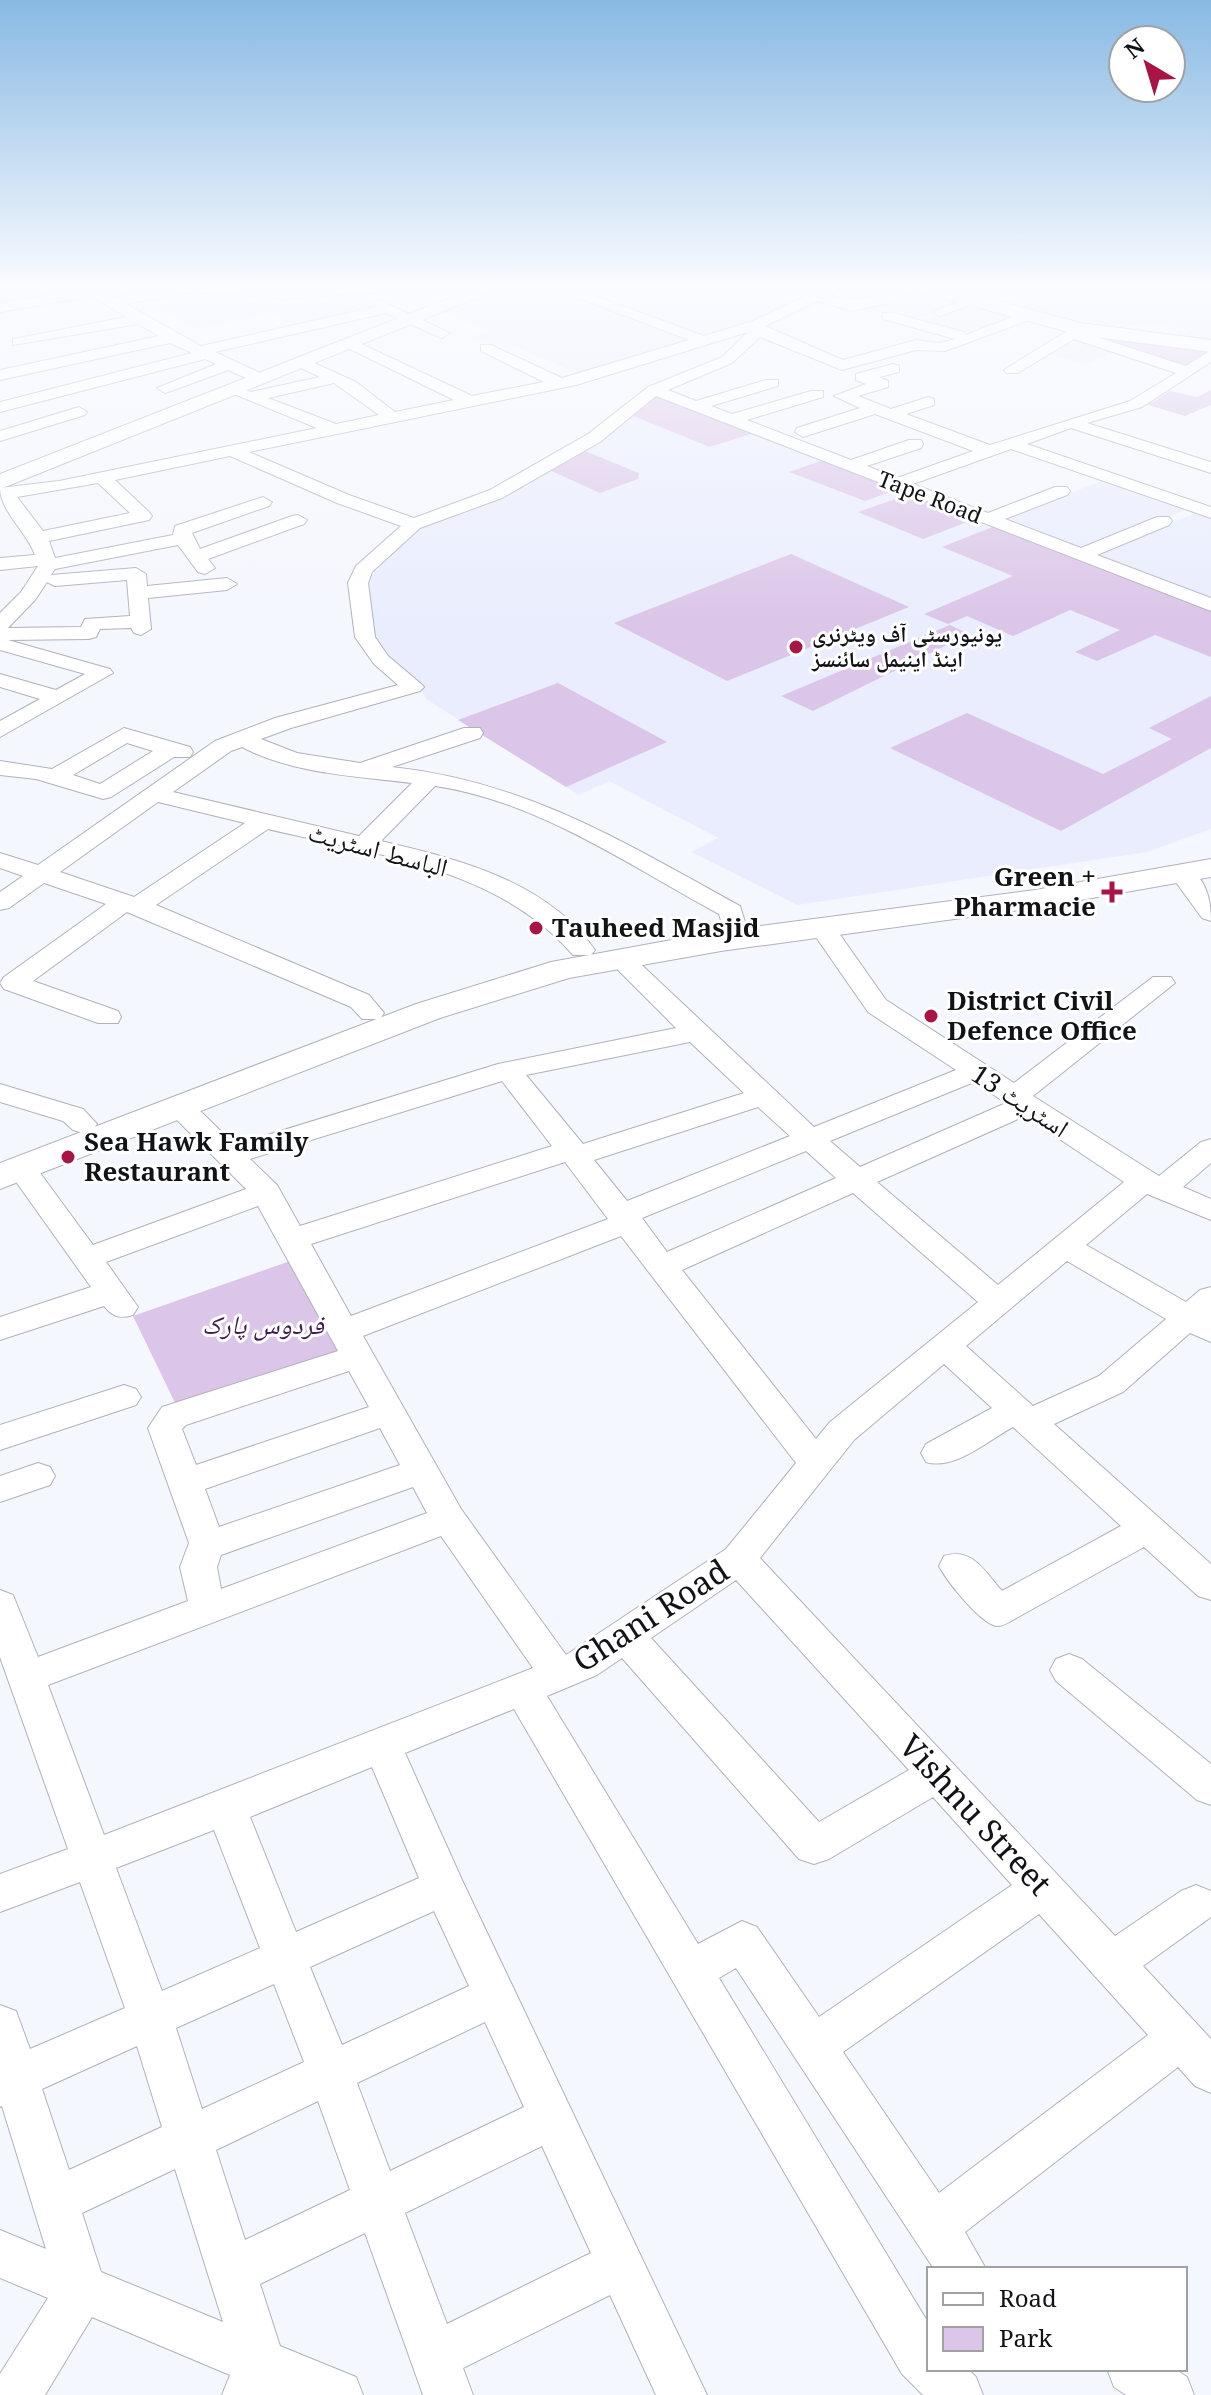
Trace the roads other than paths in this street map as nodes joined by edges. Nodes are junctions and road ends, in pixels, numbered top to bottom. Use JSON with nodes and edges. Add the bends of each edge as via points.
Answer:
{"nodes":[{"id":1,"x":30,"y":399,"type":"edge"},
{"id":2,"x":224,"y":399,"type":"edge"},
{"id":3,"x":269,"y":399,"type":"edge"},
{"id":4,"x":368,"y":399,"type":"edge"},
{"id":5,"x":464,"y":399,"type":"edge"},
{"id":6,"x":480,"y":399,"type":"edge"},
{"id":7,"x":643,"y":399,"type":"edge"},
{"id":8,"x":677,"y":399,"type":"edge"},
{"id":9,"x":719,"y":399,"type":"edge"},
{"id":10,"x":801,"y":399,"type":"edge"},
{"id":11,"x":849,"y":399,"type":"edge"},
{"id":12,"x":1145,"y":399,"type":"edge"},
{"id":13,"x":469,"y":401,"type":"junction"},
{"id":14,"x":928,"y":402,"type":"dead end"},
{"id":15,"x":695,"y":406,"type":"junction"},
{"id":16,"x":0,"y":407,"type":"edge"},
{"id":17,"x":882,"y":411,"type":"junction"},
{"id":18,"x":79,"y":412,"type":"dead end"},
{"id":19,"x":391,"y":417,"type":"junction"},
{"id":20,"x":730,"y":420,"type":"junction"},
{"id":21,"x":1071,"y":423,"type":"junction"},
{"id":22,"x":334,"y":429,"type":"junction"},
{"id":23,"x":803,"y":432,"type":"dead end"},
{"id":24,"x":0,"y":436,"type":"edge"},
{"id":25,"x":915,"y":444,"type":"dead end"},
{"id":26,"x":1012,"y":444,"type":"junction"},
{"id":27,"x":232,"y":451,"type":"junction"},
{"id":28,"x":989,"y":451,"type":"junction"},
{"id":29,"x":850,"y":466,"type":"junction"},
{"id":30,"x":1211,"y":468,"type":"edge"},
{"id":31,"x":102,"y":477,"type":"junction"},
{"id":32,"x":895,"y":484,"type":"junction"},
{"id":33,"x":59,"y":486,"type":"junction"},
{"id":34,"x":2,"y":489,"type":"edge"},
{"id":35,"x":1061,"y":491,"type":"dead end"},
{"id":36,"x":263,"y":502,"type":"dead end"},
{"id":37,"x":1211,"y":513,"type":"edge"},
{"id":38,"x":988,"y":519,"type":"junction"},
{"id":39,"x":298,"y":520,"type":"dead end"},
{"id":40,"x":1163,"y":521,"type":"dead end"},
{"id":41,"x":414,"y":524,"type":"junction"},
{"id":42,"x":101,"y":525,"type":"junction"},
{"id":43,"x":38,"y":538,"type":"junction"},
{"id":44,"x":183,"y":539,"type":"junction"},
{"id":45,"x":1080,"y":555,"type":"junction"},
{"id":46,"x":47,"y":562,"type":"junction"},
{"id":47,"x":0,"y":564,"type":"edge"},
{"id":48,"x":37,"y":582,"type":"junction"},
{"id":49,"x":227,"y":584,"type":"dead end"},
{"id":50,"x":128,"y":598,"type":"junction"},
{"id":51,"x":1209,"y":603,"type":"edge"},
{"id":52,"x":92,"y":623,"type":"junction"},
{"id":53,"x":0,"y":624,"type":"edge"},
{"id":54,"x":0,"y":635,"type":"edge"},
{"id":55,"x":0,"y":644,"type":"edge"},
{"id":56,"x":0,"y":680,"type":"edge"},
{"id":57,"x":58,"y":698,"type":"junction"},
{"id":58,"x":0,"y":730,"type":"edge"},
{"id":59,"x":472,"y":733,"type":"dead end"},
{"id":60,"x":244,"y":739,"type":"junction"},
{"id":61,"x":171,"y":749,"type":"junction"},
{"id":62,"x":204,"y":759,"type":"junction"},
{"id":63,"x":0,"y":768,"type":"edge"},
{"id":64,"x":363,"y":769,"type":"junction"},
{"id":65,"x":54,"y":777,"type":"junction"},
{"id":66,"x":429,"y":779,"type":"junction"},
{"id":67,"x":152,"y":794,"type":"junction"},
{"id":68,"x":264,"y":821,"type":"junction"},
{"id":69,"x":364,"y":845,"type":"junction"},
{"id":70,"x":1211,"y":854,"type":"edge"},
{"id":71,"x":0,"y":860,"type":"edge"},
{"id":72,"x":1196,"y":871,"type":"edge"},
{"id":73,"x":43,"y":874,"type":"junction"},
{"id":74,"x":0,"y":903,"type":"edge"},
{"id":75,"x":130,"y":905,"type":"junction"},
{"id":76,"x":1211,"y":913,"type":"edge"},
{"id":77,"x":732,"y":922,"type":"junction"},
{"id":78,"x":822,"y":927,"type":"junction"},
{"id":79,"x":582,"y":950,"type":"junction"},
{"id":80,"x":620,"y":958,"type":"junction"},
{"id":81,"x":1162,"y":983,"type":"dead end"},
{"id":82,"x":371,"y":1013,"type":"junction"},
{"id":83,"x":108,"y":1017,"type":"dead end"},
{"id":84,"x":693,"y":1033,"type":"junction"},
{"id":85,"x":508,"y":1070,"type":"junction"},
{"id":86,"x":975,"y":1072,"type":"junction"},
{"id":87,"x":0,"y":1093,"type":"edge"},
{"id":88,"x":764,"y":1096,"type":"junction"},
{"id":89,"x":1020,"y":1101,"type":"junction"},
{"id":90,"x":180,"y":1107,"type":"junction"},
{"id":91,"x":83,"y":1124,"type":"junction"},
{"id":92,"x":807,"y":1137,"type":"junction"},
{"id":93,"x":1211,"y":1148,"type":"edge"},
{"id":94,"x":575,"y":1153,"type":"junction"},
{"id":95,"x":230,"y":1156,"type":"junction"},
{"id":96,"x":7,"y":1167,"type":"edge"},
{"id":97,"x":856,"y":1182,"type":"junction"},
{"id":98,"x":1153,"y":1185,"type":"junction"},
{"id":99,"x":266,"y":1192,"type":"junction"},
{"id":100,"x":1211,"y":1210,"type":"edge"},
{"id":101,"x":626,"y":1218,"type":"junction"},
{"id":102,"x":294,"y":1239,"type":"junction"},
{"id":103,"x":1065,"y":1247,"type":"junction"},
{"id":104,"x":87,"y":1258,"type":"junction"},
{"id":105,"x":664,"y":1266,"type":"junction"},
{"id":106,"x":998,"y":1302,"type":"junction"},
{"id":107,"x":1204,"y":1315,"type":"edge"},
{"id":108,"x":0,"y":1329,"type":"edge"},
{"id":109,"x":351,"y":1343,"type":"junction"},
{"id":110,"x":945,"y":1346,"type":"junction"},
{"id":111,"x":124,"y":1397,"type":"dead end"},
{"id":112,"x":390,"y":1412,"type":"junction"},
{"id":113,"x":1022,"y":1416,"type":"junction"},
{"id":114,"x":0,"y":1438,"type":"edge"},
{"id":115,"x":938,"y":1453,"type":"dead end"},
{"id":116,"x":816,"y":1464,"type":"junction"},
{"id":117,"x":421,"y":1471,"type":"junction"},
{"id":118,"x":38,"y":1476,"type":"dead end"},
{"id":119,"x":186,"y":1482,"type":"junction"},
{"id":120,"x":0,"y":1489,"type":"edge"},
{"id":121,"x":448,"y":1519,"type":"junction"},
{"id":122,"x":1146,"y":1529,"type":"junction"},
{"id":123,"x":208,"y":1545,"type":"junction"},
{"id":124,"x":739,"y":1559,"type":"junction"},
{"id":125,"x":957,"y":1566,"type":"dead end"},
{"id":126,"x":1211,"y":1586,"type":"edge"},
{"id":127,"x":0,"y":1605,"type":"edge"},
{"id":128,"x":209,"y":1608,"type":"junction"},
{"id":129,"x":626,"y":1636,"type":"junction"},
{"id":130,"x":1069,"y":1670,"type":"dead end"},
{"id":131,"x":27,"y":1677,"type":"junction"},
{"id":132,"x":541,"y":1682,"type":"junction"},
{"id":133,"x":382,"y":1745,"type":"junction"},
{"id":134,"x":937,"y":1774,"type":"junction"},
{"id":135,"x":1211,"y":1788,"type":"edge"},
{"id":136,"x":226,"y":1808,"type":"junction"},
{"id":137,"x":94,"y":1857,"type":"junction"},
{"id":138,"x":444,"y":1887,"type":"junction"},
{"id":139,"x":1042,"y":1888,"type":"junction"},
{"id":140,"x":0,"y":1893,"type":"edge"},
{"id":141,"x":1196,"y":1904,"type":"dead end"},
{"id":142,"x":284,"y":1958,"type":"junction"},
{"id":143,"x":1111,"y":1963,"type":"junction"},
{"id":144,"x":689,"y":1973,"type":"junction"},
{"id":145,"x":495,"y":1996,"type":"junction"},
{"id":146,"x":150,"y":2017,"type":"junction"},
{"id":147,"x":0,"y":2026,"type":"edge"},
{"id":148,"x":1180,"y":2038,"type":"junction"},
{"id":149,"x":814,"y":2046,"type":"junction"},
{"id":150,"x":1211,"y":2071,"type":"edge"},
{"id":151,"x":330,"y":2072,"type":"junction"},
{"id":152,"x":8,"y":2081,"type":"edge"},
{"id":153,"x":552,"y":2117,"type":"junction"},
{"id":154,"x":191,"y":2136,"type":"junction"},
{"id":155,"x":377,"y":2200,"type":"junction"},
{"id":156,"x":55,"y":2201,"type":"junction"},
{"id":157,"x":933,"y":2227,"type":"junction"},
{"id":158,"x":0,"y":2254,"type":"edge"},
{"id":159,"x":621,"y":2264,"type":"junction"},
{"id":160,"x":961,"y":2267,"type":"edge"},
{"id":161,"x":232,"y":2272,"type":"junction"},
{"id":162,"x":82,"y":2288,"type":"junction"},
{"id":163,"x":927,"y":2363,"type":"edge"},
{"id":164,"x":935,"y":2371,"type":"edge"},
{"id":165,"x":1135,"y":2371,"type":"edge"},
{"id":166,"x":441,"y":2375,"type":"edge"},
{"id":167,"x":254,"y":2380,"type":"edge"},
{"id":168,"x":16,"y":2395,"type":"edge"},
{"id":169,"x":338,"y":2395,"type":"edge"},
{"id":170,"x":682,"y":2395,"type":"edge"},
{"id":171,"x":958,"y":2395,"type":"edge"},
{"id":172,"x":1169,"y":2395,"type":"edge"}],
"edges":[{"from":1,"to":16,"type":"street"},
{"from":2,"to":34,"type":"main road"},
{"from":3,"to":22,"type":"street"},
{"from":4,"to":19,"type":"street"},
{"from":5,"to":13,"type":"street"},
{"from":6,"to":13,"type":"street"},
{"from":7,"to":41,"type":"street","via":[[594,438],[496,494]]},
{"from":8,"to":15,"type":"street","name":"Tape Road"},
{"from":9,"to":15,"type":"street"},
{"from":10,"to":20,"type":"street"},
{"from":11,"to":17,"type":"street"},
{"from":12,"to":21,"type":"street"},
{"from":13,"to":19,"type":"street"},
{"from":14,"to":17,"type":"street"},
{"from":15,"to":20,"type":"street","name":"Tape Road"},
{"from":17,"to":23,"type":"street"},
{"from":17,"to":28,"type":"street"},
{"from":18,"to":24,"type":"street"},
{"from":19,"to":22,"type":"street"},
{"from":20,"to":29,"type":"street","name":"Tape Road"},
{"from":21,"to":26,"type":"street"},
{"from":21,"to":30,"type":"street"},
{"from":22,"to":27,"type":"street"},
{"from":25,"to":29,"type":"street"},
{"from":26,"to":28,"type":"street"},
{"from":26,"to":37,"type":"street"},
{"from":27,"to":31,"type":"street"},
{"from":27,"to":41,"type":"street"},
{"from":28,"to":32,"type":"street"},
{"from":29,"to":32,"type":"street","name":"Tape Road"},
{"from":31,"to":33,"type":"street"},
{"from":31,"to":42,"type":"street","via":[[143,516]]},
{"from":32,"to":38,"type":"street","name":"Tape Road"},
{"from":33,"to":34,"type":"street"},
{"from":33,"to":42,"type":"street"},
{"from":34,"to":43,"type":"street"},
{"from":35,"to":38,"type":"street"},
{"from":36,"to":44,"type":"street","via":[[182,530]]},
{"from":38,"to":45,"type":"street","name":"Tape Road"},
{"from":39,"to":44,"type":"street","via":[[200,562]]},
{"from":40,"to":45,"type":"street"},
{"from":41,"to":60,"type":"street","via":[[363,570],[358,583],[365,637],[381,660],[413,687]]},
{"from":42,"to":43,"type":"street"},
{"from":43,"to":46,"type":"street"},
{"from":44,"to":46,"type":"street"},
{"from":45,"to":51,"type":"street","name":"Tape Road"},
{"from":46,"to":47,"type":"street"},
{"from":46,"to":48,"type":"street"},
{"from":48,"to":50,"type":"street","via":[[136,574]]},
{"from":48,"to":53,"type":"street"},
{"from":49,"to":50,"type":"street"},
{"from":50,"to":52,"type":"street"},
{"from":50,"to":52,"type":"street","via":[[141,625]]},
{"from":52,"to":54,"type":"street","via":[[89,633]]},
{"from":55,"to":57,"type":"street","via":[[103,673]]},
{"from":56,"to":57,"type":"street"},
{"from":57,"to":58,"type":"street"},
{"from":59,"to":64,"type":"street"},
{"from":60,"to":62,"type":"street"},
{"from":60,"to":64,"type":"street","via":[[291,759]]},
{"from":61,"to":62,"type":"street"},
{"from":61,"to":65,"type":"street","via":[[124,735]]},
{"from":61,"to":65,"type":"street","via":[[103,792]]},
{"from":62,"to":67,"type":"street"},
{"from":63,"to":65,"type":"street"},
{"from":64,"to":66,"type":"street"},
{"from":66,"to":69,"type":"street"},
{"from":66,"to":77,"type":"street","via":[[517,800],[731,911]]},
{"from":67,"to":68,"type":"street","name":"الباسط اسٹریٹ"},
{"from":67,"to":73,"type":"street"},
{"from":68,"to":69,"type":"street","name":"الباسط اسٹریٹ"},
{"from":68,"to":75,"type":"street"},
{"from":69,"to":79,"type":"street","name":"الباسط اسٹریٹ","via":[[497,884],[556,922]]},
{"from":70,"to":77,"type":"main road"},
{"from":71,"to":73,"type":"street"},
{"from":72,"to":76,"type":"street"},
{"from":72,"to":78,"type":"main road"},
{"from":73,"to":74,"type":"street"},
{"from":73,"to":75,"type":"street"},
{"from":75,"to":82,"type":"street","via":[[360,1001]]},
{"from":75,"to":83,"type":"street","via":[[13,983]]},
{"from":77,"to":79,"type":"main road"},
{"from":78,"to":80,"type":"main road"},
{"from":78,"to":86,"type":"street","name":"اسٹریٹ 13","via":[[877,1006]]},
{"from":79,"to":82,"type":"main road"},
{"from":80,"to":84,"type":"street"},
{"from":80,"to":90,"type":"main road","via":[[459,1000]]},
{"from":81,"to":89,"type":"street"},
{"from":82,"to":91,"type":"main road"},
{"from":84,"to":85,"type":"street"},
{"from":84,"to":88,"type":"street"},
{"from":85,"to":94,"type":"street"},
{"from":85,"to":95,"type":"street"},
{"from":86,"to":89,"type":"street","name":"اسٹریٹ 13"},
{"from":86,"to":92,"type":"street"},
{"from":87,"to":91,"type":"street","via":[[73,1115]]},
{"from":88,"to":92,"type":"street"},
{"from":88,"to":94,"type":"street"},
{"from":89,"to":97,"type":"street"},
{"from":89,"to":98,"type":"street","name":"اسٹریٹ 13"},
{"from":90,"to":95,"type":"street"},
{"from":90,"to":96,"type":"main road"},
{"from":91,"to":96,"type":"main road"},
{"from":92,"to":97,"type":"street"},
{"from":92,"to":101,"type":"street"},
{"from":93,"to":98,"type":"street","name":"Ghani Road"},
{"from":94,"to":101,"type":"street"},
{"from":94,"to":102,"type":"street"},
{"from":95,"to":99,"type":"street"},
{"from":96,"to":104,"type":"street"},
{"from":97,"to":105,"type":"street"},
{"from":97,"to":106,"type":"street"},
{"from":98,"to":100,"type":"street","name":"اسٹریٹ 13"},
{"from":98,"to":103,"type":"street","name":"Ghani Road"},
{"from":99,"to":102,"type":"street"},
{"from":99,"to":104,"type":"street"},
{"from":101,"to":105,"type":"street"},
{"from":101,"to":109,"type":"street"},
{"from":102,"to":109,"type":"street"},
{"from":103,"to":106,"type":"street","name":"Ghani Road"},
{"from":103,"to":107,"type":"street"},
{"from":104,"to":108,"type":"street","via":[[116,1300]]},
{"from":105,"to":116,"type":"street"},
{"from":106,"to":110,"type":"street","name":"Ghani Road"},
{"from":107,"to":113,"type":"street","via":[[1111,1384]]},
{"from":109,"to":112,"type":"street"},
{"from":109,"to":119,"type":"street","via":[[174,1416],[165,1428]]},
{"from":110,"to":113,"type":"street"},
{"from":110,"to":116,"type":"street","name":"Ghani Road","via":[[842,1431]]},
{"from":111,"to":114,"type":"street"},
{"from":112,"to":117,"type":"street"},
{"from":112,"to":119,"type":"street"},
{"from":113,"to":115,"type":"street"},
{"from":113,"to":122,"type":"street"},
{"from":116,"to":124,"type":"street","name":"Ghani Road"},
{"from":117,"to":121,"type":"street"},
{"from":117,"to":123,"type":"street"},
{"from":118,"to":120,"type":"street"},
{"from":119,"to":123,"type":"street"},
{"from":121,"to":128,"type":"street"},
{"from":121,"to":132,"type":"street"},
{"from":122,"to":125,"type":"street","via":[[998,1611]]},
{"from":122,"to":126,"type":"street"},
{"from":123,"to":128,"type":"street","via":[[197,1567]]},
{"from":124,"to":129,"type":"street","name":"Ghani Road"},
{"from":124,"to":134,"type":"street","name":"Vishnu Street"},
{"from":127,"to":131,"type":"street"},
{"from":128,"to":131,"type":"street"},
{"from":129,"to":132,"type":"street","name":"Ghani Road","via":[[584,1664]]},
{"from":129,"to":134,"type":"street","via":[[814,1846]]},
{"from":130,"to":135,"type":"street"},
{"from":131,"to":137,"type":"street"},
{"from":132,"to":133,"type":"street","name":"Ghani Road"},
{"from":132,"to":144,"type":"street"},
{"from":133,"to":136,"type":"street","name":"Ghani Road"},
{"from":133,"to":138,"type":"street"},
{"from":134,"to":139,"type":"street","name":"Vishnu Street"},
{"from":136,"to":137,"type":"street","name":"Ghani Road"},
{"from":136,"to":142,"type":"street"},
{"from":137,"to":140,"type":"street","name":"Ghani Road"},
{"from":137,"to":146,"type":"street"},
{"from":138,"to":142,"type":"street"},
{"from":138,"to":145,"type":"street"},
{"from":139,"to":143,"type":"street","name":"Vishnu Street"},
{"from":139,"to":149,"type":"street"},
{"from":141,"to":143,"type":"street"},
{"from":142,"to":146,"type":"street"},
{"from":142,"to":151,"type":"street"},
{"from":143,"to":148,"type":"street","name":"Vishnu Street"},
{"from":144,"to":149,"type":"street","via":[[742,1941]]},
{"from":144,"to":163,"type":"street"},
{"from":145,"to":151,"type":"street"},
{"from":145,"to":153,"type":"street"},
{"from":146,"to":152,"type":"street"},
{"from":146,"to":154,"type":"street"},
{"from":147,"to":152,"type":"street"},
{"from":148,"to":150,"type":"street","name":"Vishnu Street"},
{"from":148,"to":157,"type":"street"},
{"from":149,"to":157,"type":"street"},
{"from":151,"to":154,"type":"street"},
{"from":151,"to":155,"type":"street"},
{"from":152,"to":156,"type":"street"},
{"from":153,"to":155,"type":"street"},
{"from":153,"to":159,"type":"street"},
{"from":154,"to":156,"type":"street"},
{"from":154,"to":161,"type":"street"},
{"from":155,"to":161,"type":"street"},
{"from":155,"to":166,"type":"street"},
{"from":156,"to":162,"type":"street"},
{"from":157,"to":160,"type":"street"},
{"from":158,"to":162,"type":"street"},
{"from":159,"to":166,"type":"street"},
{"from":159,"to":170,"type":"street"},
{"from":161,"to":167,"type":"street"},
{"from":162,"to":167,"type":"street"},
{"from":162,"to":168,"type":"street"},
{"from":164,"to":171,"type":"street"},
{"from":165,"to":172,"type":"street"},
{"from":167,"to":169,"type":"street"}]}
